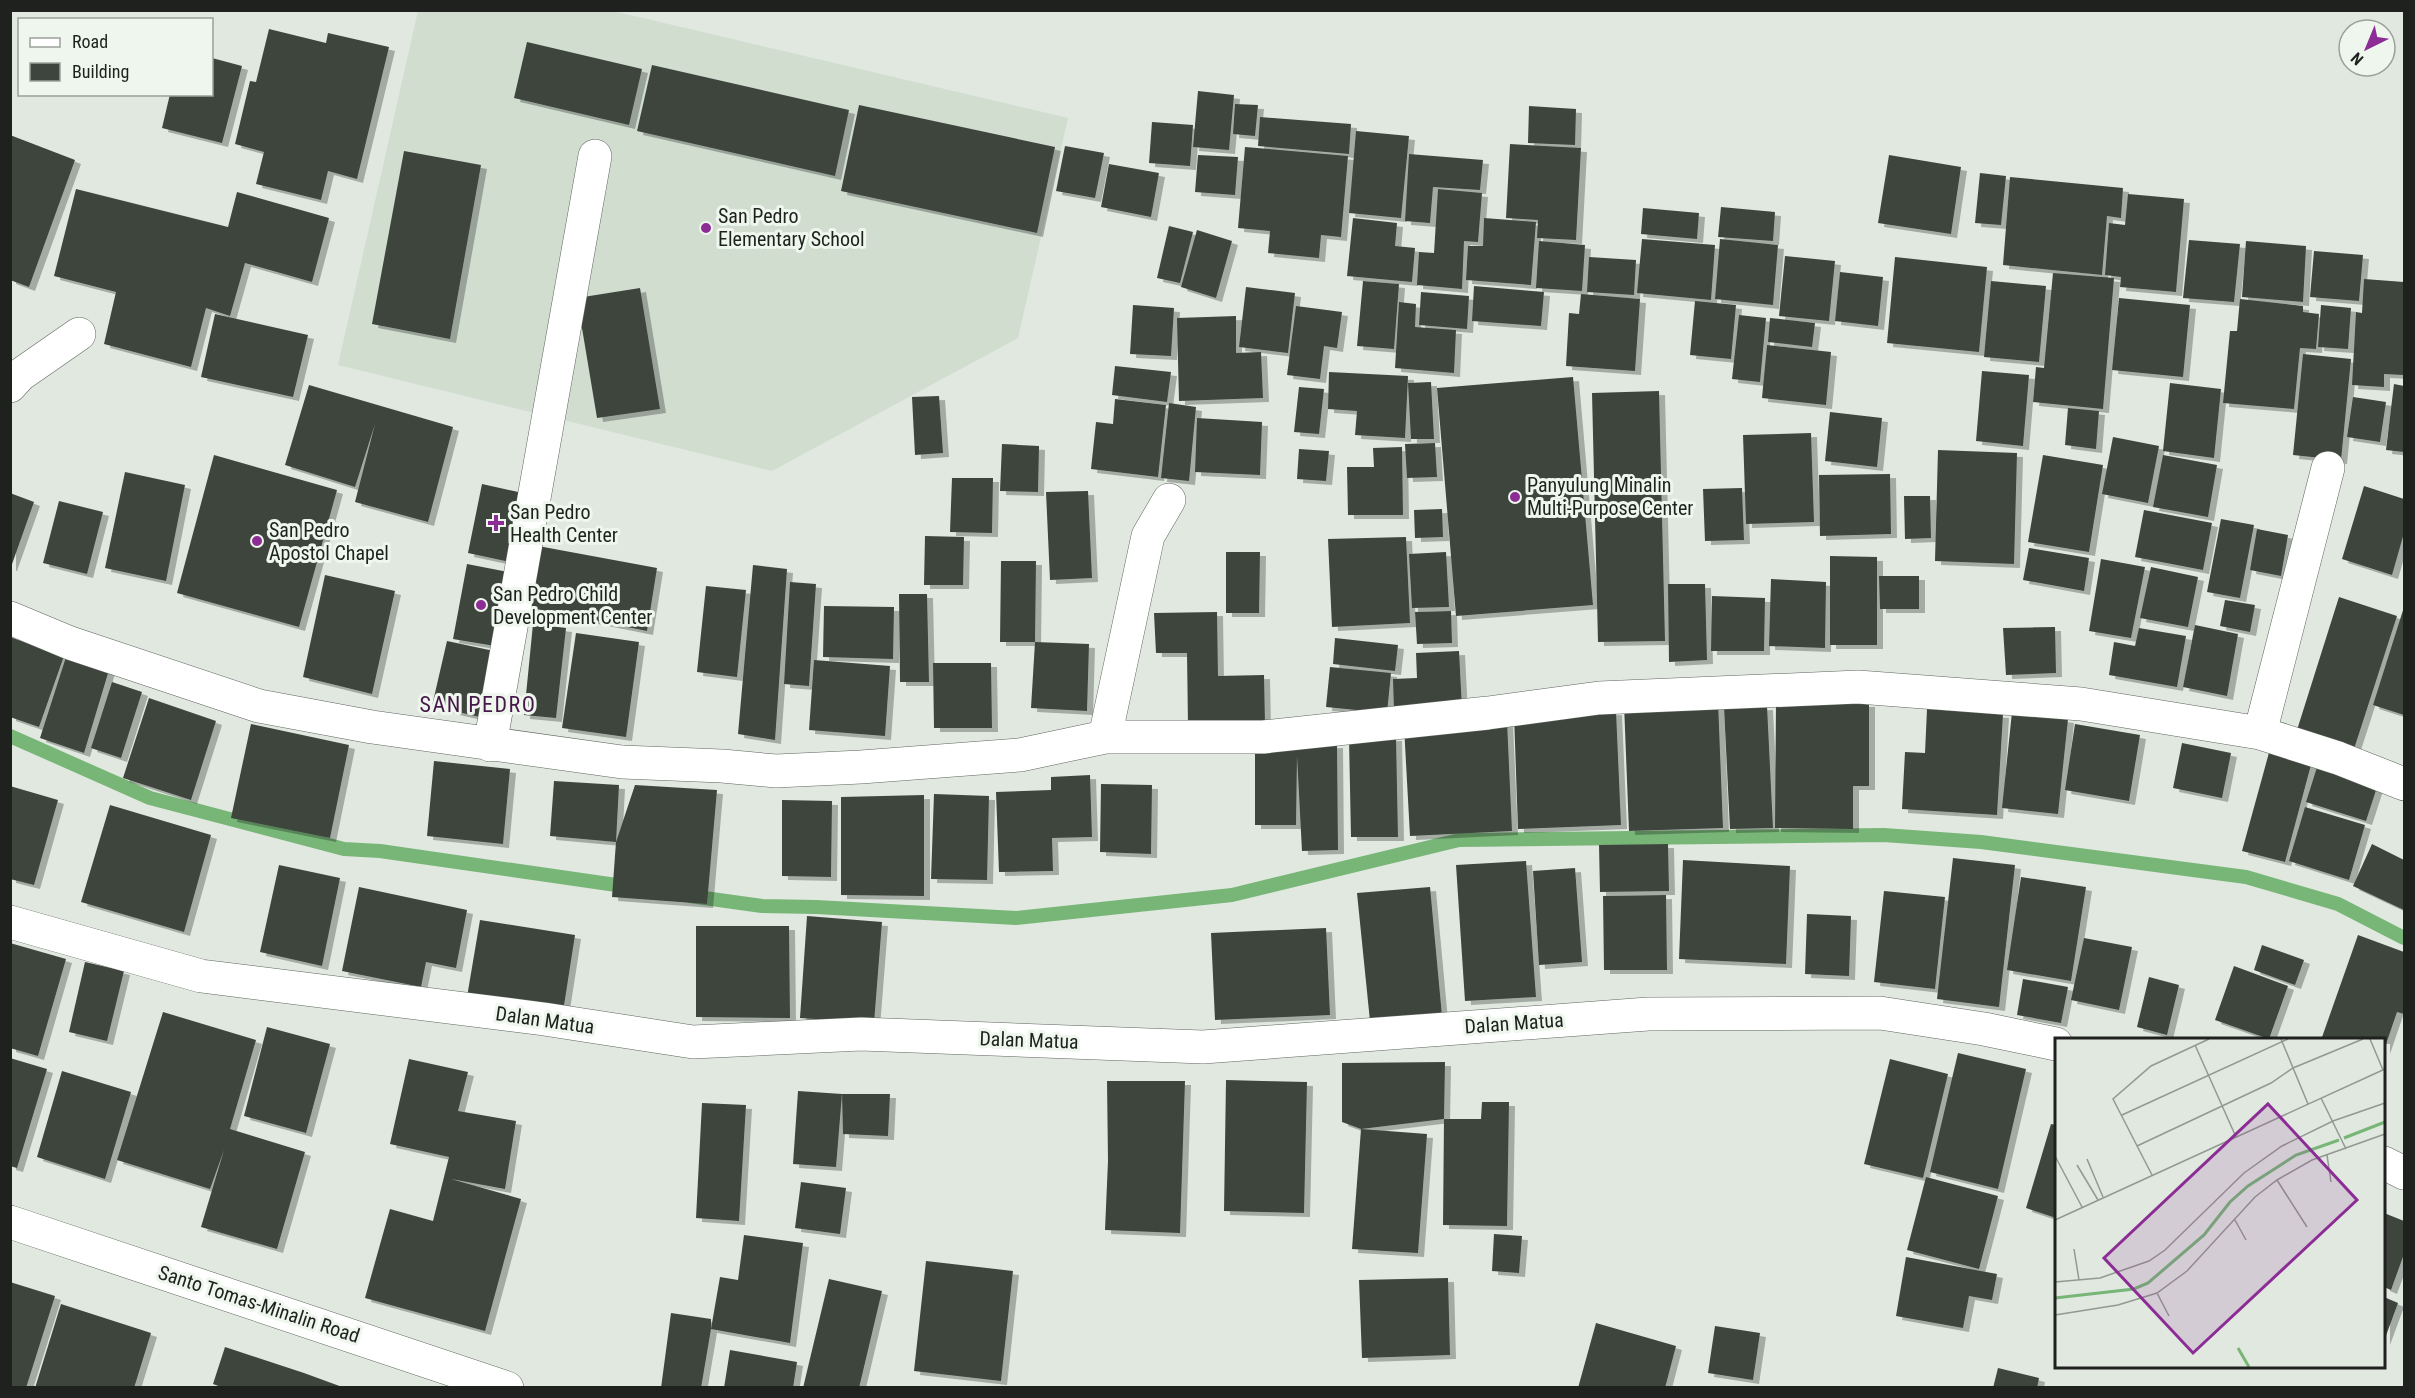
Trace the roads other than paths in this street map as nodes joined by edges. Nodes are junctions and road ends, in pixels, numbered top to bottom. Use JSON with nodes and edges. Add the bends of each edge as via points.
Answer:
{"nodes":[{"id":1,"x":595,"y":156,"type":"dead end"},
{"id":2,"x":79,"y":334,"type":"dead end"},
{"id":3,"x":10,"y":386,"type":"edge"},
{"id":4,"x":2328,"y":468,"type":"dead end"},
{"id":5,"x":1169,"y":500,"type":"dead end"},
{"id":6,"x":10,"y":618,"type":"edge"},
{"id":7,"x":2260,"y":733,"type":"junction"},
{"id":8,"x":1105,"y":737,"type":"junction"},
{"id":9,"x":490,"y":745,"type":"junction"},
{"id":10,"x":2404,"y":784,"type":"edge"},
{"id":11,"x":10,"y":922,"type":"edge"},
{"id":12,"x":2055,"y":1044,"type":"edge"},
{"id":13,"x":2385,"y":1164,"type":"edge"},
{"id":14,"x":2404,"y":1173,"type":"edge"},
{"id":15,"x":10,"y":1222,"type":"edge"},
{"id":16,"x":492,"y":1385,"type":"edge"}],
"edges":[{"from":1,"to":9,"type":"street"},
{"from":2,"to":3,"type":"street"},
{"from":4,"to":7,"type":"street"},
{"from":5,"to":8,"type":"street","via":[[1148,536]]},
{"from":6,"to":9,"type":"street","via":[[70,643],[259,706]]},
{"from":7,"to":8,"type":"street","via":[[2081,704],[1858,687],[1599,698],[1263,737]]},
{"from":7,"to":10,"type":"street"},
{"from":8,"to":9,"type":"street","via":[[1020,755],[776,771],[622,762]]},
{"from":11,"to":12,"type":"street","name":"Dalan Matua","via":[[201,976],[693,1042],[861,1034],[1203,1047],[1648,1014],[1880,1013]]},
{"from":13,"to":14,"type":"street"},
{"from":15,"to":16,"type":"street","name":"Santo Tomas-Minalin Road"}]}
